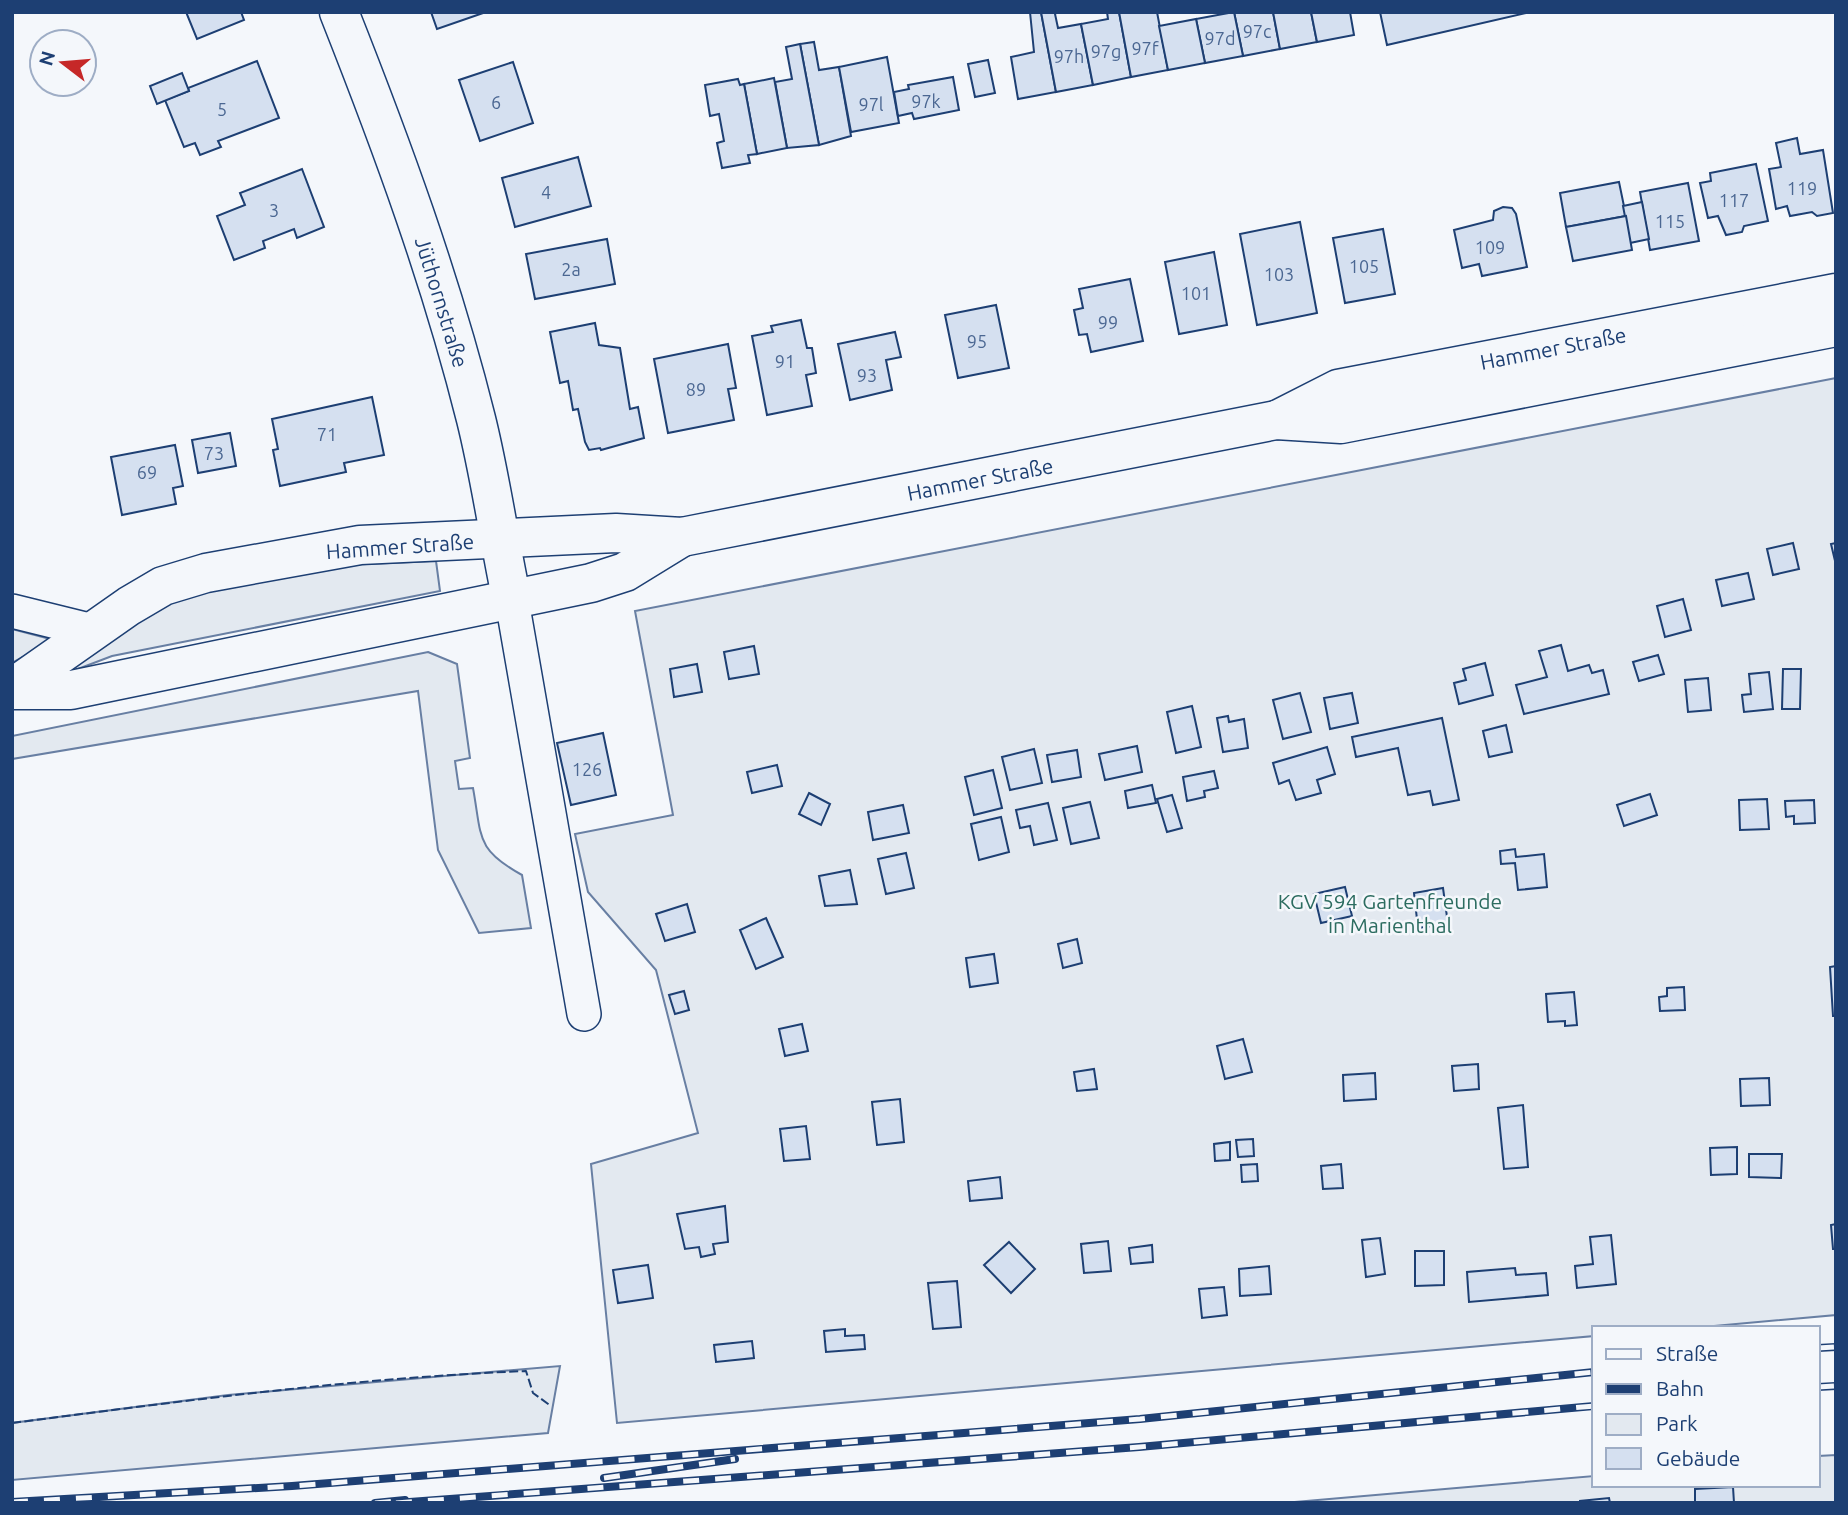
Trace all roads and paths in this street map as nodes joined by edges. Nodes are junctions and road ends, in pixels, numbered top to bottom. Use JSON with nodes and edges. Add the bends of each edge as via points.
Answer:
{"nodes":[{"id":1,"x":339,"y":12,"type":"edge"},
{"id":2,"x":1836,"y":293,"type":"edge"},
{"id":3,"x":1836,"y":327,"type":"edge"},
{"id":4,"x":1276,"y":420,"type":"junction"},
{"id":5,"x":682,"y":537,"type":"junction"},
{"id":6,"x":499,"y":539,"type":"junction"},
{"id":7,"x":512,"y":601,"type":"junction"},
{"id":8,"x":12,"y":611,"type":"edge"},
{"id":9,"x":93,"y":631,"type":"junction"},
{"id":10,"x":12,"y":689,"type":"edge"},
{"id":11,"x":584,"y":1014,"type":"dead end"}],
"edges":[{"from":1,"to":6,"type":"main road","name":"Jüthornstraße","via":[[404,176],[451,328],[476,419]]},
{"from":2,"to":4,"type":"main road","name":"Hammer Straße","via":[[1338,389]]},
{"from":3,"to":4,"type":"main road","name":"Hammer Straße","via":[[1341,424]]},
{"from":4,"to":5,"type":"main road","name":"Hammer Straße"},
{"from":5,"to":6,"type":"main road","name":"Hammer Straße","via":[[616,533]]},
{"from":5,"to":7,"type":"main road","name":"Hammer Straße","via":[[625,572]]},
{"from":6,"to":7,"type":"main road","name":"Jüthornstraße"},
{"from":6,"to":9,"type":"main road","name":"Hammer Straße","via":[[360,545],[206,573],[163,586]]},
{"from":7,"to":10,"type":"main road","name":"Hammer Straße","via":[[71,690]]},
{"from":7,"to":11,"type":"street"},
{"from":8,"to":9,"type":"street"},
{"from":9,"to":10,"type":"main road","name":"Hammer Straße"}]}
